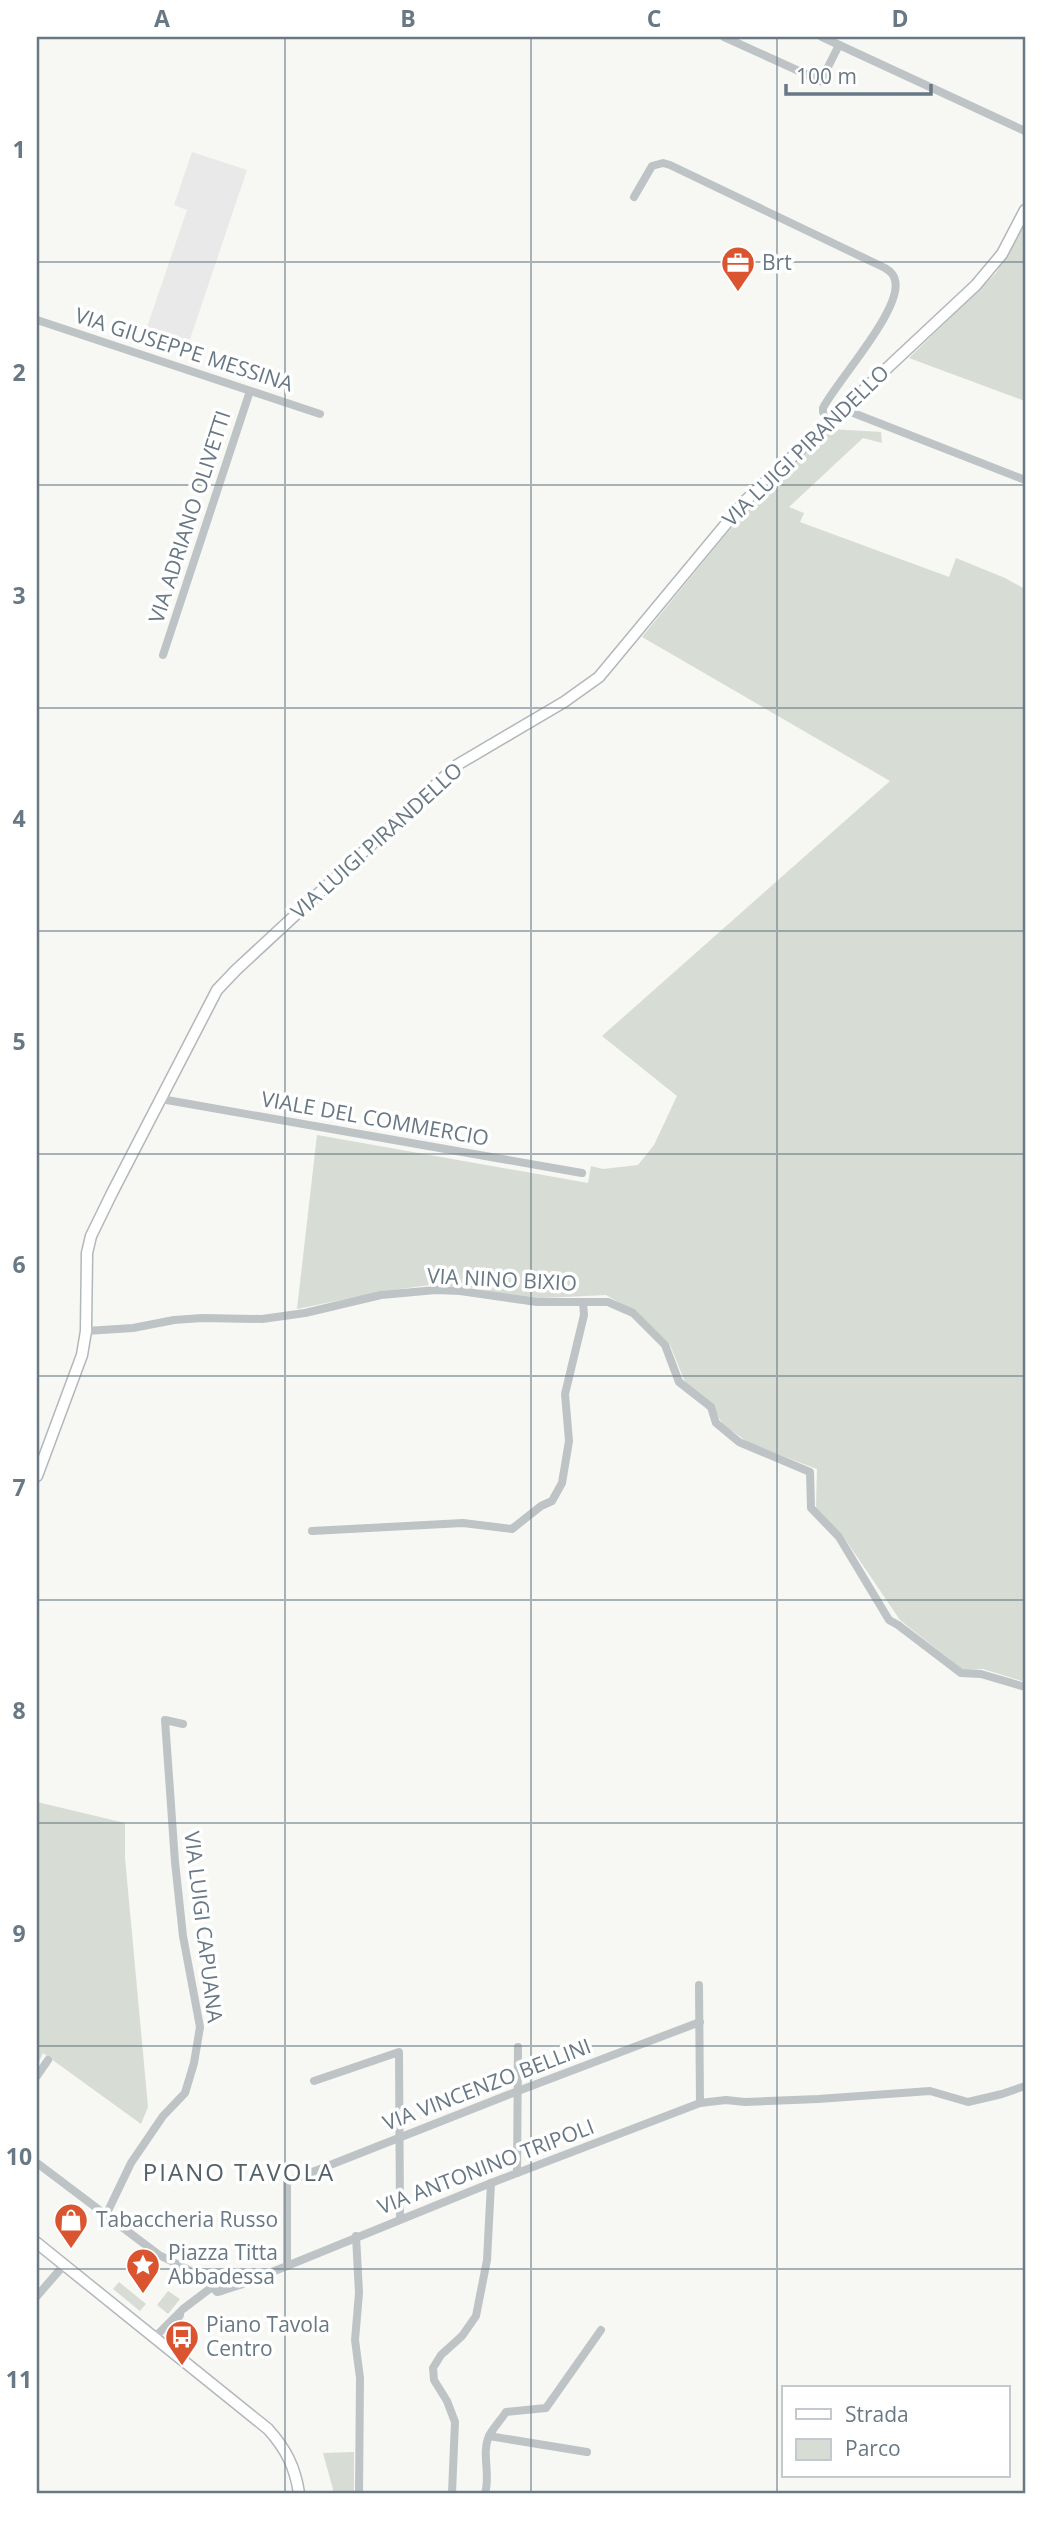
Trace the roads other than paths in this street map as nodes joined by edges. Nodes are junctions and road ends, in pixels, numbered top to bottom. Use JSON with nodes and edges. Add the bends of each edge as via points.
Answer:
{"nodes":[{"id":1,"x":724,"y":37,"type":"edge"},
{"id":2,"x":822,"y":37,"type":"edge"},
{"id":3,"x":839,"y":45,"type":"junction"},
{"id":4,"x":1025,"y":131,"type":"edge"},
{"id":5,"x":634,"y":197,"type":"dead end"},
{"id":6,"x":1025,"y":210,"type":"edge"},
{"id":7,"x":37,"y":320,"type":"edge"},
{"id":8,"x":250,"y":391,"type":"junction"},
{"id":9,"x":843,"y":410,"type":"junction"},
{"id":10,"x":320,"y":414,"type":"dead end"},
{"id":11,"x":829,"y":422,"type":"junction"},
{"id":12,"x":1025,"y":480,"type":"edge"},
{"id":13,"x":163,"y":655,"type":"dead end"},
{"id":14,"x":161,"y":1099,"type":"junction"},
{"id":15,"x":582,"y":1173,"type":"dead end"},
{"id":16,"x":583,"y":1302,"type":"junction"},
{"id":17,"x":86,"y":1331,"type":"junction"},
{"id":18,"x":37,"y":1476,"type":"edge"},
{"id":19,"x":312,"y":1531,"type":"dead end"},
{"id":20,"x":1025,"y":1687,"type":"edge"},
{"id":21,"x":183,"y":1724,"type":"dead end"},
{"id":22,"x":699,"y":1984,"type":"dead end"},
{"id":23,"x":699,"y":2022,"type":"junction"},
{"id":24,"x":519,"y":2047,"type":"dead end"},
{"id":25,"x":48,"y":2060,"type":"dead end"},
{"id":26,"x":37,"y":2076,"type":"edge"},
{"id":27,"x":314,"y":2081,"type":"dead end"},
{"id":28,"x":1025,"y":2086,"type":"edge"},
{"id":29,"x":518,"y":2091,"type":"junction"},
{"id":30,"x":701,"y":2103,"type":"junction"},
{"id":31,"x":400,"y":2136,"type":"junction"},
{"id":32,"x":37,"y":2163,"type":"edge"},
{"id":33,"x":517,"y":2173,"type":"junction"},
{"id":34,"x":491,"y":2183,"type":"junction"},
{"id":35,"x":106,"y":2215,"type":"junction"},
{"id":36,"x":400,"y":2219,"type":"junction"},
{"id":37,"x":356,"y":2236,"type":"junction"},
{"id":38,"x":37,"y":2243,"type":"edge"},
{"id":39,"x":287,"y":2264,"type":"junction"},
{"id":40,"x":65,"y":2265,"type":"junction"},
{"id":41,"x":217,"y":2286,"type":"junction"},
{"id":42,"x":37,"y":2296,"type":"edge"},
{"id":43,"x":183,"y":2309,"type":"junction"},
{"id":44,"x":601,"y":2330,"type":"dead end"},
{"id":45,"x":155,"y":2337,"type":"junction"},
{"id":46,"x":169,"y":2348,"type":"junction"},
{"id":47,"x":489,"y":2436,"type":"junction"},
{"id":48,"x":587,"y":2452,"type":"dead end"},
{"id":49,"x":299,"y":2493,"type":"edge"},
{"id":50,"x":359,"y":2493,"type":"edge"},
{"id":51,"x":452,"y":2493,"type":"edge"},
{"id":52,"x":485,"y":2493,"type":"edge"}],
"edges":[{"from":1,"to":3,"type":"street","via":[[821,81]]},
{"from":2,"to":3,"type":"street"},
{"from":3,"to":4,"type":"street"},
{"from":5,"to":11,"type":"street","via":[[652,166],[670,165],[893,275],[895,295],[877,330],[823,408]]},
{"from":6,"to":9,"type":"street","name":"VIA LUIGI PIRANDELLO","via":[[1002,254],[976,285]]},
{"from":7,"to":8,"type":"street","name":"VIA GIUSEPPE MESSINA"},
{"from":8,"to":10,"type":"street","name":"VIA GIUSEPPE MESSINA"},
{"from":8,"to":13,"type":"street","name":"VIA ADRIANO OLIVETTI"},
{"from":9,"to":11,"type":"street","name":"VIA LUIGI PIRANDELLO"},
{"from":9,"to":12,"type":"street"},
{"from":11,"to":14,"type":"street","name":"VIA LUIGI PIRANDELLO","via":[[728,519],[599,677],[457,765],[236,970],[217,990]]},
{"from":14,"to":15,"type":"street","name":"VIALE DEL COMMERCIO"},
{"from":14,"to":17,"type":"street","name":"VIA LUIGI PIRANDELLO","via":[[91,1236]]},
{"from":16,"to":17,"type":"street","name":"VIA NINO BIXIO","via":[[522,1301],[436,1290],[262,1319],[202,1318]]},
{"from":16,"to":19,"type":"street","via":[[565,1394],[569,1441],[562,1483],[552,1501],[512,1529],[463,1523]]},
{"from":16,"to":20,"type":"street","name":"VIA NINO BIXIO","via":[[608,1302],[632,1313],[665,1345],[679,1382],[711,1408],[716,1423],[739,1442],[810,1472],[811,1508],[839,1537],[888,1620],[961,1673]]},
{"from":17,"to":18,"type":"street","name":"VIA LUIGI PIRANDELLO","via":[[75,1376]]},
{"from":21,"to":35,"type":"street","name":"VIA LUIGI CAPUANA","via":[[165,1720],[183,1936],[200,2027],[185,2093],[131,2163]]},
{"from":22,"to":23,"type":"street"},
{"from":23,"to":29,"type":"street","name":"VIA VINCENZO BELLINI"},
{"from":23,"to":30,"type":"street"},
{"from":24,"to":29,"type":"street"},
{"from":25,"to":26,"type":"street"},
{"from":27,"to":31,"type":"street","via":[[399,2052]]},
{"from":28,"to":30,"type":"street","name":"VIA ANTONINO TRIPOLI","via":[[968,2102],[930,2091]]},
{"from":29,"to":31,"type":"street","name":"VIA VINCENZO BELLINI"},
{"from":29,"to":33,"type":"street"},
{"from":30,"to":33,"type":"street","name":"VIA ANTONINO TRIPOLI"},
{"from":31,"to":36,"type":"street"},
{"from":31,"to":39,"type":"street","name":"VIA VINCENZO BELLINI","via":[[287,2182]]},
{"from":32,"to":35,"type":"street"},
{"from":33,"to":34,"type":"street","name":"VIA ANTONINO TRIPOLI"},
{"from":34,"to":36,"type":"street","name":"VIA ANTONINO TRIPOLI"},
{"from":34,"to":51,"type":"street","via":[[487,2260],[476,2316],[433,2368],[434,2380],[455,2421]]},
{"from":35,"to":41,"type":"street","via":[[159,2255]]},
{"from":36,"to":37,"type":"street","name":"VIA ANTONINO TRIPOLI"},
{"from":37,"to":39,"type":"street","name":"VIA ANTONINO TRIPOLI"},
{"from":37,"to":50,"type":"street"},
{"from":38,"to":40,"type":"street"},
{"from":39,"to":41,"type":"street","name":"VIA ANTONINO TRIPOLI"},
{"from":40,"to":42,"type":"street"},
{"from":40,"to":45,"type":"street"},
{"from":41,"to":43,"type":"street"},
{"from":43,"to":45,"type":"street"},
{"from":43,"to":46,"type":"street"},
{"from":44,"to":47,"type":"street","via":[[546,2408],[506,2412]]},
{"from":45,"to":46,"type":"street"},
{"from":46,"to":49,"type":"street","via":[[275,2437],[291,2461]]},
{"from":47,"to":48,"type":"street"},
{"from":47,"to":52,"type":"street"}]}
